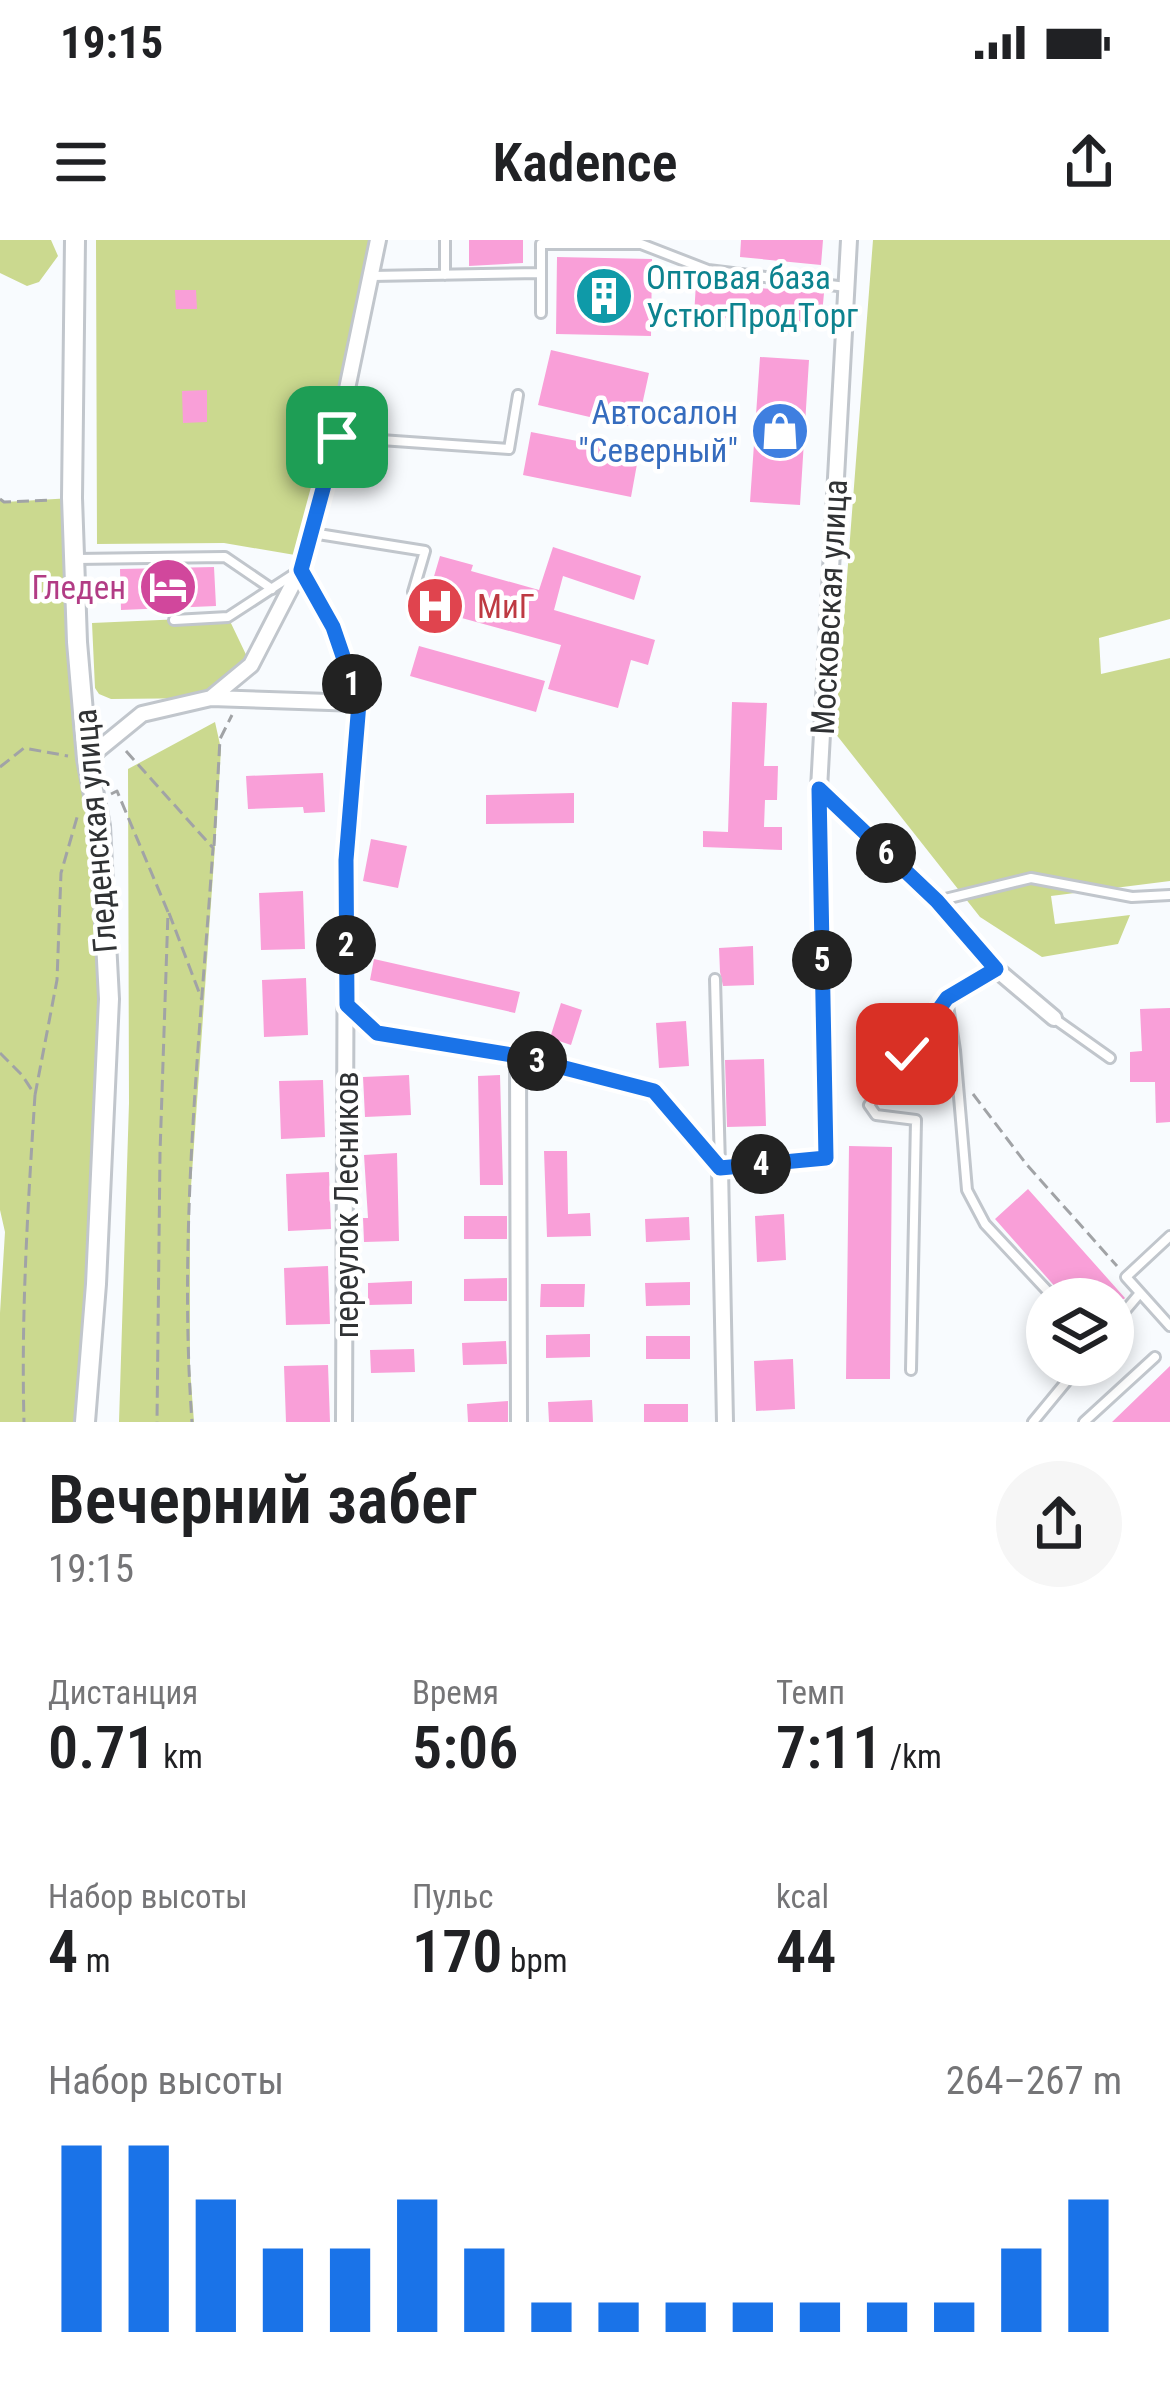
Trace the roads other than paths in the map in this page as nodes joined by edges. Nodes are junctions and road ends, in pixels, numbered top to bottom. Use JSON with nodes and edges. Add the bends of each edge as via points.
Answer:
{"nodes":[{"id":1,"x":75,"y":240,"type":"edge"},
{"id":2,"x":378,"y":240,"type":"edge"},
{"id":3,"x":446,"y":240,"type":"edge"},
{"id":4,"x":849,"y":240,"type":"edge"},
{"id":5,"x":541,"y":273,"type":"junction"},
{"id":6,"x":445,"y":275,"type":"junction"},
{"id":7,"x":370,"y":277,"type":"junction"},
{"id":8,"x":846,"y":287,"type":"junction"},
{"id":9,"x":541,"y":313,"type":"dead end"},
{"id":10,"x":518,"y":395,"type":"dead end"},
{"id":11,"x":337,"y":437,"type":"junction"},
{"id":12,"x":311,"y":533,"type":"junction"},
{"id":13,"x":74,"y":559,"type":"junction"},
{"id":14,"x":301,"y":570,"type":"junction"},
{"id":15,"x":272,"y":589,"type":"junction"},
{"id":16,"x":412,"y":592,"type":"dead end"},
{"id":17,"x":174,"y":620,"type":"dead end"},
{"id":18,"x":211,"y":698,"type":"junction"},
{"id":19,"x":359,"y":703,"type":"junction"},
{"id":20,"x":88,"y":759,"type":"junction"},
{"id":21,"x":819,"y":789,"type":"junction"},
{"id":22,"x":1170,"y":895,"type":"edge"},
{"id":23,"x":937,"y":901,"type":"junction"},
{"id":24,"x":996,"y":969,"type":"junction"},
{"id":25,"x":715,"y":979,"type":"dead end"},
{"id":26,"x":947,"y":998,"type":"junction"},
{"id":27,"x":347,"y":1005,"type":"junction"},
{"id":28,"x":1054,"y":1018,"type":"joint"},
{"id":29,"x":518,"y":1056,"type":"junction"},
{"id":30,"x":1110,"y":1058,"type":"dead end"},
{"id":31,"x":826,"y":1158,"type":"road end"},
{"id":32,"x":720,"y":1168,"type":"junction"},
{"id":33,"x":1170,"y":1236,"type":"edge"},
{"id":34,"x":1035,"y":1278,"type":"edge"},
{"id":35,"x":1140,"y":1293,"type":"junction"},
{"id":36,"x":1134,"y":1300,"type":"edge"},
{"id":37,"x":1170,"y":1326,"type":"edge"},
{"id":38,"x":1155,"y":1357,"type":"dead end"},
{"id":39,"x":911,"y":1370,"type":"dead end"},
{"id":40,"x":1063,"y":1386,"type":"edge"},
{"id":41,"x":85,"y":1422,"type":"edge"},
{"id":42,"x":344,"y":1422,"type":"edge"},
{"id":43,"x":519,"y":1422,"type":"edge"},
{"id":44,"x":725,"y":1422,"type":"edge"},
{"id":45,"x":1033,"y":1422,"type":"edge"},
{"id":46,"x":1084,"y":1422,"type":"edge"}],
"edges":[{"from":1,"to":13,"type":"main road","name":"Гледенская улица"},
{"from":2,"to":7,"type":"street"},
{"from":3,"to":6,"type":"lane"},
{"from":4,"to":8,"type":"street","name":"Московская улица"},
{"from":5,"to":6,"type":"lane"},
{"from":5,"to":8,"type":"lane","via":[[541,244],[641,244],[708,270]]},
{"from":5,"to":9,"type":"lane"},
{"from":6,"to":7,"type":"lane"},
{"from":7,"to":11,"type":"street"},
{"from":8,"to":21,"type":"street","name":"Московская улица"},
{"from":10,"to":11,"type":"lane","via":[[509,449]]},
{"from":11,"to":12,"type":"street"},
{"from":12,"to":14,"type":"street"},
{"from":12,"to":16,"type":"lane","via":[[424,550]]},
{"from":13,"to":15,"type":"lane","via":[[226,557]]},
{"from":13,"to":20,"type":"main road","name":"Гледенская улица"},
{"from":14,"to":15,"type":"lane"},
{"from":14,"to":18,"type":"street","via":[[251,664]]},
{"from":14,"to":19,"type":"street","name":"переулок Лесников","via":[[333,627]]},
{"from":15,"to":17,"type":"lane","via":[[228,617]]},
{"from":18,"to":19,"type":"street"},
{"from":18,"to":20,"type":"street","via":[[142,714]]},
{"from":19,"to":27,"type":"street","name":"переулок Лесников","via":[[346,860]]},
{"from":20,"to":41,"type":"main road","name":"Гледенская улица","via":[[100,826],[109,999]]},
{"from":21,"to":23,"type":"street"},
{"from":21,"to":31,"type":"street","name":"Московская улица"},
{"from":22,"to":23,"type":"lane","via":[[1132,897],[1031,878]]},
{"from":23,"to":24,"type":"street"},
{"from":24,"to":26,"type":"lane"},
{"from":24,"to":28,"type":"street"},
{"from":25,"to":32,"type":"lane"},
{"from":26,"to":34,"type":"lane","via":[[967,1190],[985,1224]]},
{"from":26,"to":39,"type":"lane","via":[[869,1105],[876,1115],[916,1120]]},
{"from":27,"to":29,"type":"street","via":[[377,1033]]},
{"from":27,"to":42,"type":"street","name":"переулок Лесников"},
{"from":28,"to":30,"type":"lane"},
{"from":29,"to":32,"type":"street","via":[[654,1091]]},
{"from":29,"to":43,"type":"street"},
{"from":32,"to":44,"type":"street"},
{"from":33,"to":35,"type":"lane","via":[[1126,1276]]},
{"from":35,"to":36,"type":"lane"},
{"from":35,"to":37,"type":"lane"},
{"from":38,"to":46,"type":"lane"},
{"from":40,"to":45,"type":"lane"}]}
